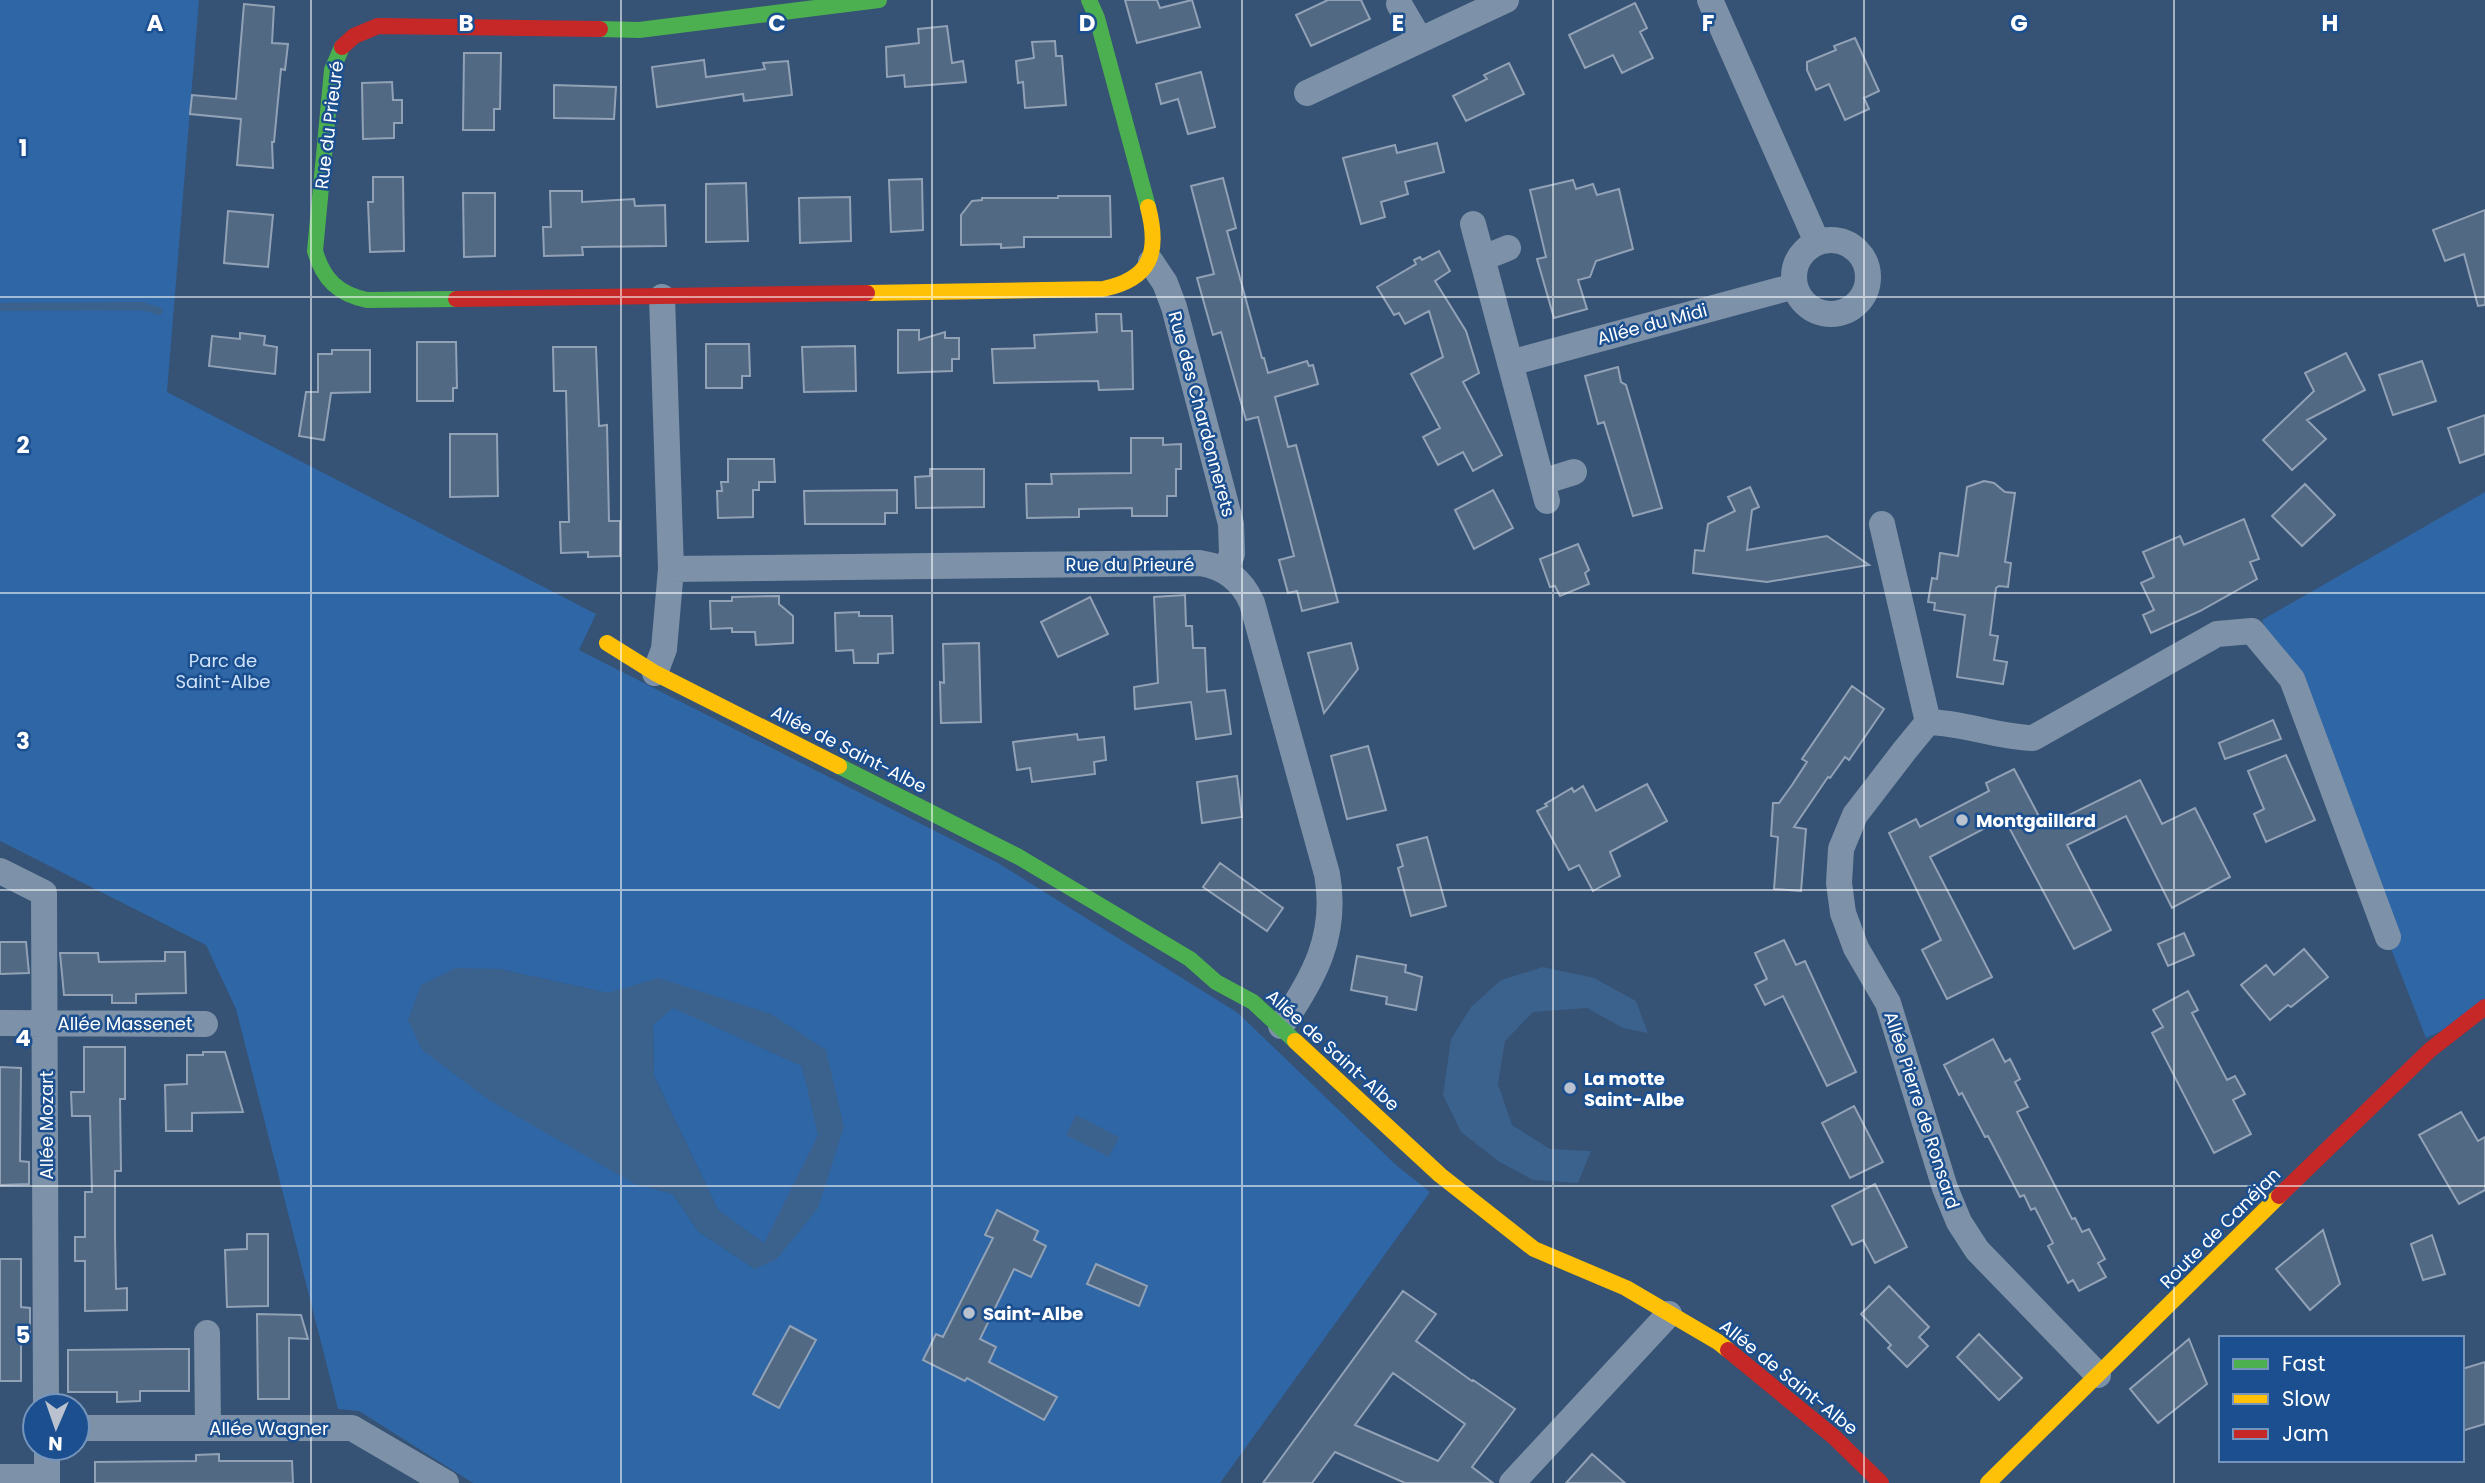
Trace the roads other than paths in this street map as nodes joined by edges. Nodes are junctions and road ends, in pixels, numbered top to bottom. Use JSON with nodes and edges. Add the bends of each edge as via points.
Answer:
{"nodes":[{"id":1,"x":879,"y":0,"type":"edge"},
{"id":2,"x":1089,"y":0,"type":"edge"},
{"id":3,"x":1506,"y":0,"type":"edge"},
{"id":4,"x":1710,"y":0,"type":"edge"},
{"id":5,"x":1399,"y":4,"type":"dead end"},
{"id":6,"x":1420,"y":40,"type":"junction"},
{"id":7,"x":1307,"y":93,"type":"dead end"},
{"id":8,"x":1473,"y":224,"type":"dead end"},
{"id":9,"x":1817,"y":242,"type":"junction"},
{"id":10,"x":1508,"y":248,"type":"dead end"},
{"id":11,"x":1483,"y":258,"type":"junction"},
{"id":12,"x":1151,"y":262,"type":"junction"},
{"id":13,"x":1795,"y":286,"type":"junction"},
{"id":14,"x":662,"y":297,"type":"junction"},
{"id":15,"x":1510,"y":363,"type":"junction"},
{"id":16,"x":1574,"y":471,"type":"dead end"},
{"id":17,"x":1882,"y":524,"type":"dead end"},
{"id":18,"x":671,"y":569,"type":"junction"},
{"id":19,"x":1225,"y":571,"type":"junction"},
{"id":20,"x":607,"y":643,"type":"dead end"},
{"id":21,"x":655,"y":673,"type":"junction"},
{"id":22,"x":1928,"y":722,"type":"junction"},
{"id":23,"x":0,"y":871,"type":"edge"},
{"id":24,"x":2388,"y":937,"type":"dead end"},
{"id":25,"x":2485,"y":1007,"type":"edge"},
{"id":26,"x":0,"y":1023,"type":"edge"},
{"id":27,"x":46,"y":1023,"type":"junction"},
{"id":28,"x":205,"y":1024,"type":"dead end"},
{"id":29,"x":1281,"y":1026,"type":"junction"},
{"id":30,"x":1669,"y":1314,"type":"junction"},
{"id":31,"x":207,"y":1333,"type":"dead end"},
{"id":32,"x":2098,"y":1375,"type":"junction"},
{"id":33,"x":47,"y":1392,"type":"edge"},
{"id":34,"x":91,"y":1428,"type":"edge"},
{"id":35,"x":208,"y":1428,"type":"junction"},
{"id":36,"x":47,"y":1462,"type":"edge"},
{"id":37,"x":0,"y":1477,"type":"edge"},
{"id":38,"x":47,"y":1480,"type":"edge"},
{"id":39,"x":446,"y":1483,"type":"edge"},
{"id":40,"x":1512,"y":1483,"type":"edge"},
{"id":41,"x":1881,"y":1483,"type":"edge"},
{"id":42,"x":1988,"y":1483,"type":"edge"}],
"edges":[{"from":1,"to":14,"type":"street","name":"Rue du Prieuré","via":[[639,30],[378,26],[362,30],[342,47],[332,70],[315,251],[331,285],[367,300]]},
{"from":2,"to":12,"type":"street","via":[[1149,209]]},
{"from":3,"to":6,"type":"street"},
{"from":4,"to":9,"type":"street"},
{"from":5,"to":6,"type":"street"},
{"from":6,"to":7,"type":"street"},
{"from":8,"to":11,"type":"street"},
{"from":9,"to":13,"type":"street","via":[[1795,265]]},
{"from":9,"to":13,"type":"street","via":[[1842,242],[1863,257],[1868,269],[1864,294],[1846,312],[1820,313],[1800,298]]},
{"from":10,"to":11,"type":"street"},
{"from":11,"to":15,"type":"street"},
{"from":12,"to":14,"type":"street","name":"Rue du Prieuré","via":[[1133,280],[1102,289]]},
{"from":12,"to":19,"type":"street","name":"Rue des Chardonnerets","via":[[1174,307],[1231,524],[1232,554]]},
{"from":13,"to":15,"type":"street","name":"Allée du Midi"},
{"from":14,"to":18,"type":"street"},
{"from":15,"to":16,"type":"street","via":[[1545,491]]},
{"from":17,"to":22,"type":"street"},
{"from":18,"to":19,"type":"street","name":"Rue du Prieuré","via":[[1200,563]]},
{"from":18,"to":21,"type":"street","via":[[664,649]]},
{"from":19,"to":29,"type":"street","via":[[1241,583],[1252,603],[1331,894],[1325,940],[1311,982]]},
{"from":20,"to":21,"type":"street","name":"Allée de Saint-Albe"},
{"from":21,"to":29,"type":"street","name":"Allée de Saint-Albe","via":[[1020,857],[1189,959]]},
{"from":22,"to":24,"type":"street","via":[[2033,738],[2217,634],[2252,631],[2292,679]]},
{"from":22,"to":32,"type":"street","name":"Allée Pierre de Ronsard","via":[[1855,815],[1841,849],[1843,913],[1856,948],[1888,1003],[1958,1222],[1977,1250]]},
{"from":23,"to":27,"type":"street","name":"Allée Mozart","via":[[44,893]]},
{"from":25,"to":32,"type":"street","name":"Route de Canéjan","via":[[2380,1097]]},
{"from":26,"to":27,"type":"street","name":"Allée Massenet"},
{"from":27,"to":28,"type":"street","name":"Allée Massenet"},
{"from":27,"to":33,"type":"street","name":"Allée Mozart"},
{"from":29,"to":30,"type":"street","name":"Allée de Saint-Albe","via":[[1440,1175],[1534,1249],[1626,1288]]},
{"from":30,"to":40,"type":"street"},
{"from":30,"to":41,"type":"street","name":"Allée de Saint-Albe","via":[[1718,1342],[1834,1437]]},
{"from":31,"to":35,"type":"street"},
{"from":32,"to":42,"type":"street","name":"Route de Canéjan"},
{"from":34,"to":35,"type":"street","name":"Allée Wagner"},
{"from":35,"to":39,"type":"street","name":"Allée Wagner","via":[[352,1428]]},
{"from":36,"to":38,"type":"street"},
{"from":37,"to":38,"type":"street"}]}
